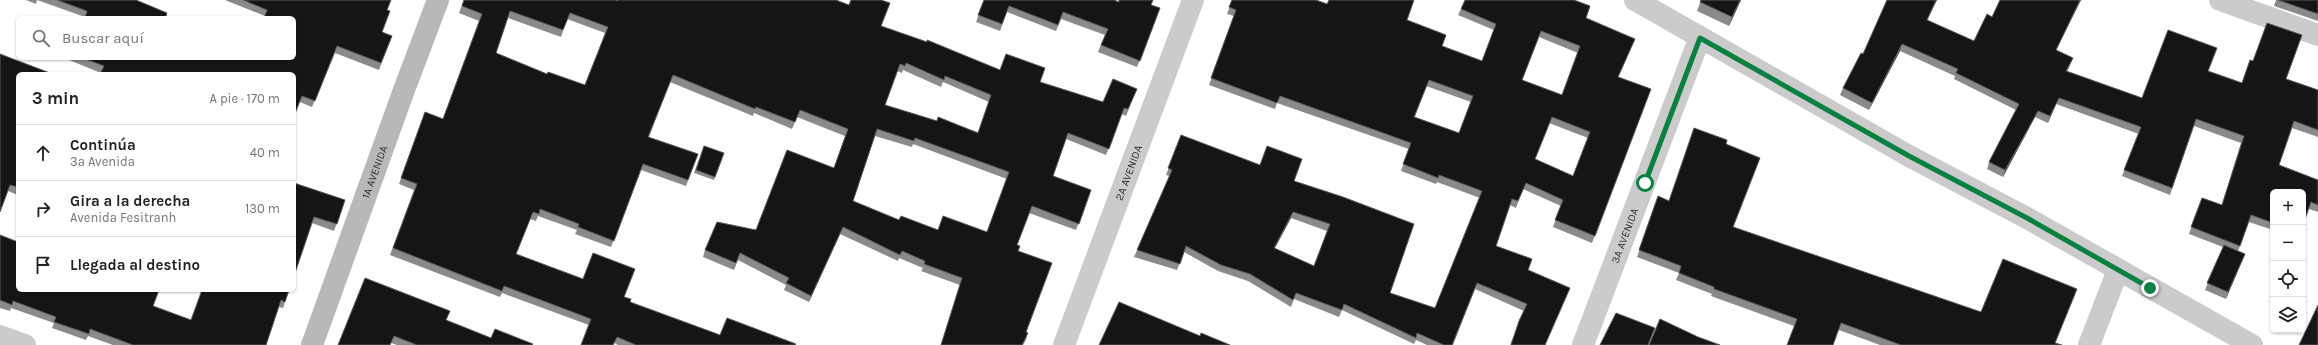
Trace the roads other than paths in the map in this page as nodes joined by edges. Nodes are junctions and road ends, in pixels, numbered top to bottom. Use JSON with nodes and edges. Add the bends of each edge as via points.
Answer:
{"nodes":[{"id":1,"x":438,"y":0,"type":"edge"},
{"id":2,"x":1193,"y":0,"type":"edge"},
{"id":3,"x":1635,"y":0,"type":"edge"},
{"id":4,"x":2220,"y":0,"type":"edge"},
{"id":5,"x":2318,"y":35,"type":"edge"},
{"id":6,"x":1700,"y":38,"type":"junction"},
{"id":7,"x":2118,"y":270,"type":"junction"},
{"id":8,"x":0,"y":336,"type":"edge"},
{"id":9,"x":24,"y":345,"type":"edge"},
{"id":10,"x":312,"y":345,"type":"edge"},
{"id":11,"x":1064,"y":345,"type":"edge"},
{"id":12,"x":1583,"y":345,"type":"edge"},
{"id":13,"x":2089,"y":345,"type":"edge"},
{"id":14,"x":2252,"y":345,"type":"edge"}],
"edges":[{"from":1,"to":10,"type":"street","name":"1A AVENIDA"},
{"from":2,"to":11,"type":"street","name":"2A AVENIDA"},
{"from":3,"to":6,"type":"street"},
{"from":4,"to":5,"type":"street"},
{"from":6,"to":7,"type":"street"},
{"from":6,"to":12,"type":"street","name":"3A AVENIDA"},
{"from":7,"to":13,"type":"street"},
{"from":7,"to":14,"type":"street"},
{"from":8,"to":9,"type":"street"}]}
